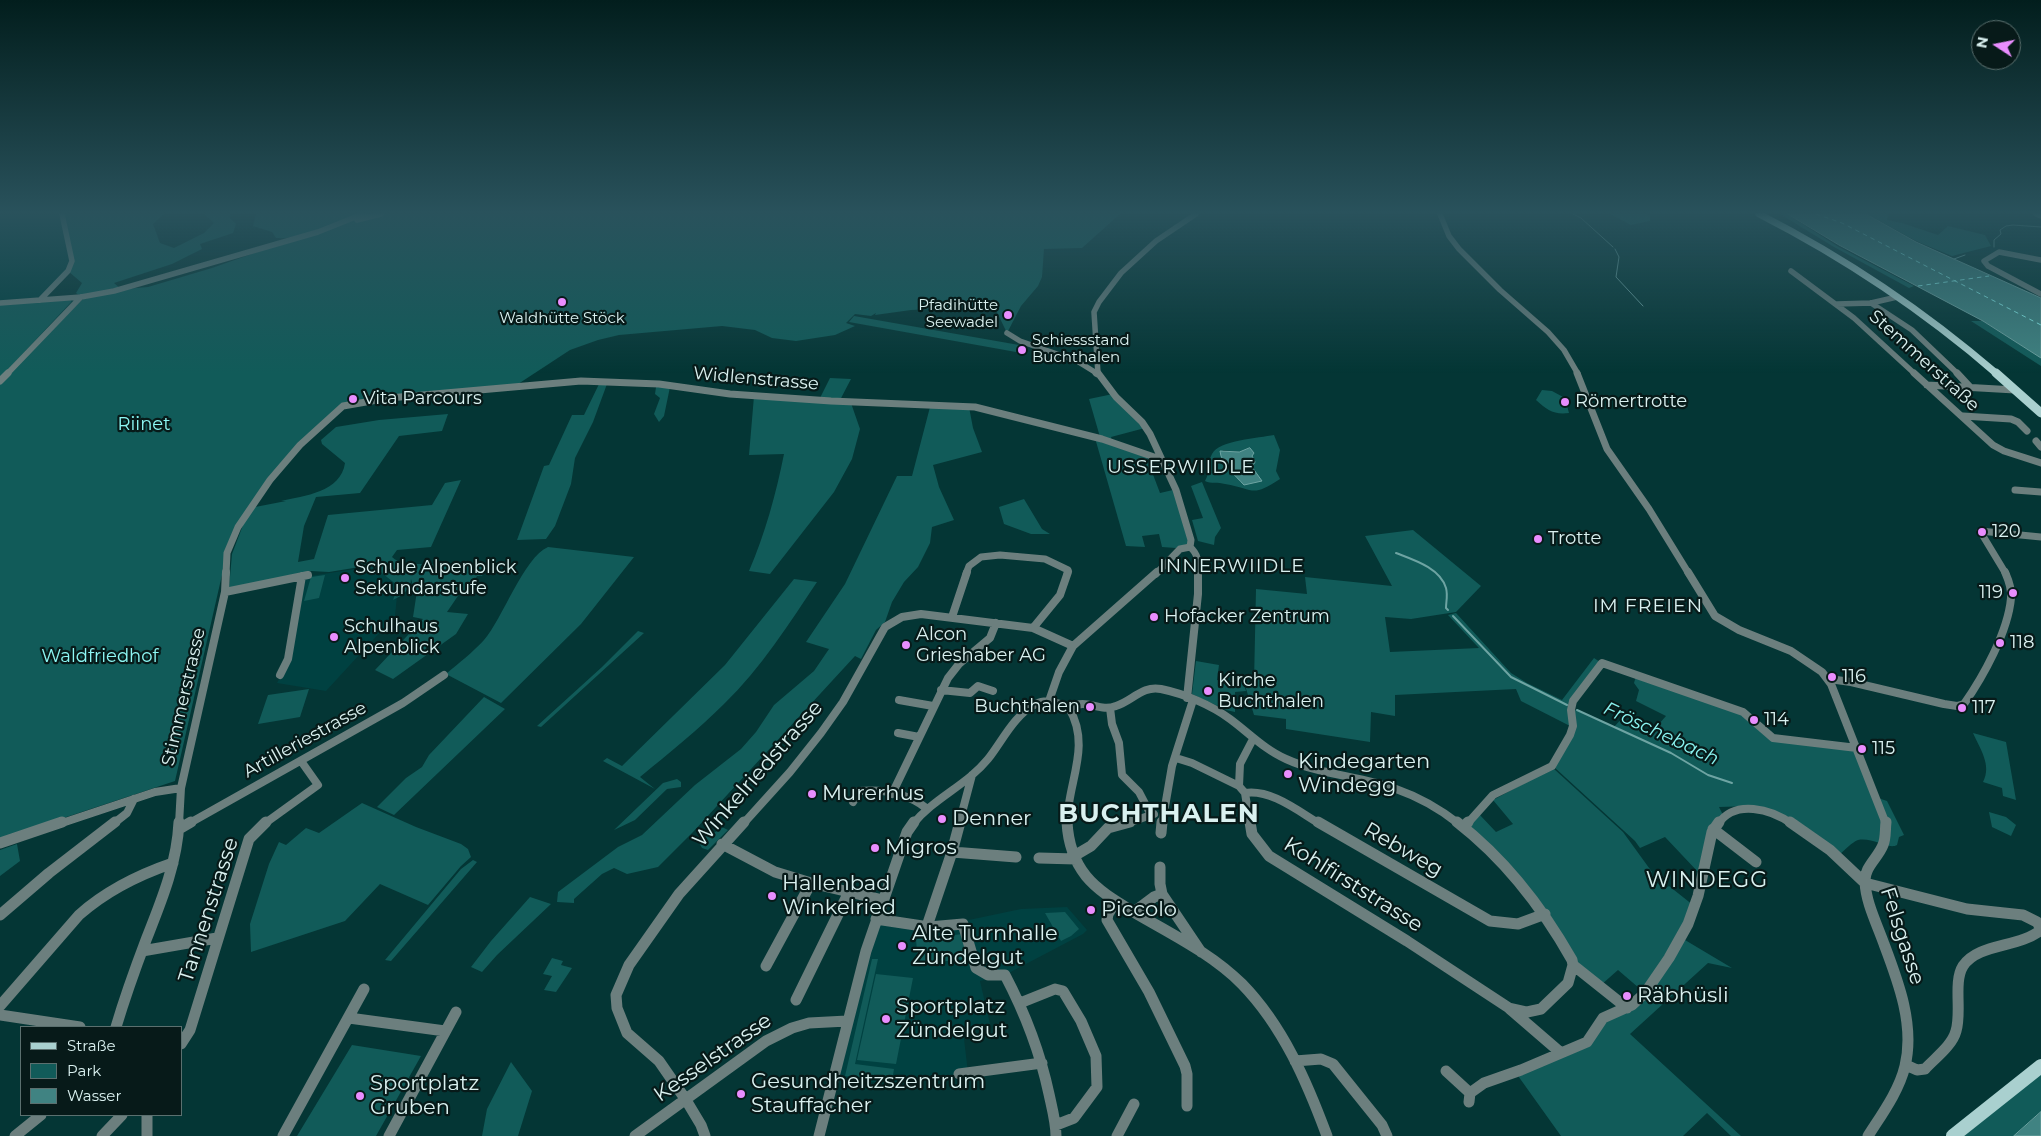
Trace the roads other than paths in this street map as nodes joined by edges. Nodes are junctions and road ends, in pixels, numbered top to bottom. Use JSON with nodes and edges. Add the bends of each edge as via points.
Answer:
{"nodes":[{"id":1,"x":70,"y":267,"type":"edge"},
{"id":2,"x":198,"y":267,"type":"edge"},
{"id":3,"x":1128,"y":267,"type":"edge"},
{"id":4,"x":1477,"y":267,"type":"edge"},
{"id":5,"x":1850,"y":267,"type":"edge"},
{"id":6,"x":1990,"y":267,"type":"edge"},
{"id":7,"x":1791,"y":271,"type":"dead end"},
{"id":8,"x":2041,"y":294,"type":"edge"},
{"id":9,"x":81,"y":297,"type":"junction"},
{"id":10,"x":1897,"y":297,"type":"junction"},
{"id":11,"x":40,"y":300,"type":"junction"},
{"id":12,"x":0,"y":303,"type":"edge"},
{"id":13,"x":1872,"y":303,"type":"junction"},
{"id":14,"x":1837,"y":304,"type":"junction"},
{"id":15,"x":1007,"y":333,"type":"dead end"},
{"id":16,"x":1098,"y":374,"type":"junction"},
{"id":17,"x":0,"y":381,"type":"edge"},
{"id":18,"x":1927,"y":385,"type":"junction"},
{"id":19,"x":1970,"y":387,"type":"junction"},
{"id":20,"x":2015,"y":390,"type":"junction"},
{"id":21,"x":342,"y":406,"type":"joint"},
{"id":22,"x":2041,"y":413,"type":"edge"},
{"id":23,"x":1963,"y":416,"type":"junction"},
{"id":24,"x":2027,"y":431,"type":"dead end"},
{"id":25,"x":1160,"y":459,"type":"junction"},
{"id":26,"x":2041,"y":463,"type":"edge"},
{"id":27,"x":2015,"y":490,"type":"dead end"},
{"id":28,"x":2041,"y":492,"type":"edge"},
{"id":29,"x":2041,"y":537,"type":"edge"},
{"id":30,"x":1190,"y":547,"type":"junction"},
{"id":31,"x":225,"y":592,"type":"junction"},
{"id":32,"x":952,"y":617,"type":"junction"},
{"id":33,"x":996,"y":623,"type":"junction"},
{"id":34,"x":1033,"y":628,"type":"junction"},
{"id":35,"x":1074,"y":646,"type":"junction"},
{"id":36,"x":280,"y":675,"type":"dead end"},
{"id":37,"x":444,"y":675,"type":"dead end"},
{"id":38,"x":1829,"y":680,"type":"junction"},
{"id":39,"x":941,"y":690,"type":"junction"},
{"id":40,"x":993,"y":692,"type":"dead end"},
{"id":41,"x":1190,"y":699,"type":"junction"},
{"id":42,"x":900,"y":700,"type":"dead end"},
{"id":43,"x":1049,"y":701,"type":"junction"},
{"id":44,"x":933,"y":706,"type":"junction"},
{"id":45,"x":1069,"y":708,"type":"junction"},
{"id":46,"x":1110,"y":708,"type":"junction"},
{"id":47,"x":898,"y":733,"type":"dead end"},
{"id":48,"x":919,"y":737,"type":"junction"},
{"id":49,"x":1252,"y":739,"type":"junction"},
{"id":50,"x":1857,"y":748,"type":"junction"},
{"id":51,"x":1176,"y":758,"type":"junction"},
{"id":52,"x":301,"y":761,"type":"junction"},
{"id":53,"x":972,"y":775,"type":"junction"},
{"id":54,"x":181,"y":788,"type":"junction"},
{"id":55,"x":1242,"y":789,"type":"junction"},
{"id":56,"x":892,"y":794,"type":"junction"},
{"id":57,"x":134,"y":799,"type":"junction"},
{"id":58,"x":853,"y":802,"type":"dead end"},
{"id":59,"x":926,"y":808,"type":"junction"},
{"id":60,"x":1162,"y":810,"type":"junction"},
{"id":61,"x":1152,"y":815,"type":"junction"},
{"id":62,"x":1464,"y":827,"type":"junction"},
{"id":63,"x":179,"y":829,"type":"junction"},
{"id":64,"x":1713,"y":829,"type":"junction"},
{"id":65,"x":1161,"y":833,"type":"dead end"},
{"id":66,"x":0,"y":844,"type":"edge"},
{"id":67,"x":722,"y":844,"type":"junction"},
{"id":68,"x":952,"y":852,"type":"junction"},
{"id":69,"x":1016,"y":857,"type":"dead end"},
{"id":70,"x":1039,"y":858,"type":"dead end"},
{"id":71,"x":1075,"y":858,"type":"junction"},
{"id":72,"x":1756,"y":862,"type":"dead end"},
{"id":73,"x":173,"y":863,"type":"junction"},
{"id":74,"x":1160,"y":867,"type":"dead end"},
{"id":75,"x":811,"y":883,"type":"junction"},
{"id":76,"x":1865,"y":883,"type":"junction"},
{"id":77,"x":849,"y":892,"type":"junction"},
{"id":78,"x":1162,"y":894,"type":"junction"},
{"id":79,"x":883,"y":900,"type":"junction"},
{"id":80,"x":1116,"y":901,"type":"junction"},
{"id":81,"x":1134,"y":912,"type":"junction"},
{"id":82,"x":1545,"y":914,"type":"junction"},
{"id":83,"x":0,"y":916,"type":"edge"},
{"id":84,"x":876,"y":919,"type":"junction"},
{"id":85,"x":2041,"y":928,"type":"edge"},
{"id":86,"x":926,"y":929,"type":"junction"},
{"id":87,"x":217,"y":938,"type":"junction"},
{"id":88,"x":142,"y":951,"type":"junction"},
{"id":89,"x":1201,"y":952,"type":"junction"},
{"id":90,"x":1572,"y":965,"type":"junction"},
{"id":91,"x":766,"y":966,"type":"dead end"},
{"id":92,"x":364,"y":989,"type":"dead end"},
{"id":93,"x":796,"y":1000,"type":"dead end"},
{"id":94,"x":1020,"y":1004,"type":"junction"},
{"id":95,"x":0,"y":1006,"type":"edge"},
{"id":96,"x":1509,"y":1008,"type":"junction"},
{"id":97,"x":1627,"y":1008,"type":"junction"},
{"id":98,"x":456,"y":1012,"type":"dead end"},
{"id":99,"x":0,"y":1015,"type":"edge"},
{"id":100,"x":349,"y":1018,"type":"junction"},
{"id":101,"x":847,"y":1022,"type":"junction"},
{"id":102,"x":73,"y":1026,"type":"edge"},
{"id":103,"x":116,"y":1026,"type":"edge"},
{"id":104,"x":445,"y":1031,"type":"junction"},
{"id":105,"x":182,"y":1042,"type":"edge"},
{"id":106,"x":1561,"y":1053,"type":"junction"},
{"id":107,"x":1295,"y":1061,"type":"junction"},
{"id":108,"x":1042,"y":1063,"type":"junction"},
{"id":109,"x":1906,"y":1065,"type":"junction"},
{"id":110,"x":2041,"y":1066,"type":"edge"},
{"id":111,"x":1446,"y":1071,"type":"dead end"},
{"id":112,"x":959,"y":1074,"type":"dead end"},
{"id":113,"x":686,"y":1100,"type":"junction"},
{"id":114,"x":1134,"y":1104,"type":"dead end"},
{"id":115,"x":1187,"y":1106,"type":"dead end"},
{"id":116,"x":40,"y":1116,"type":"edge"},
{"id":117,"x":121,"y":1116,"type":"edge"},
{"id":118,"x":147,"y":1116,"type":"edge"},
{"id":119,"x":1056,"y":1131,"type":"edge"},
{"id":120,"x":15,"y":1136,"type":"edge"},
{"id":121,"x":102,"y":1136,"type":"edge"},
{"id":122,"x":147,"y":1136,"type":"edge"},
{"id":123,"x":283,"y":1136,"type":"edge"},
{"id":124,"x":389,"y":1136,"type":"edge"},
{"id":125,"x":635,"y":1136,"type":"edge"},
{"id":126,"x":705,"y":1136,"type":"edge"},
{"id":127,"x":819,"y":1136,"type":"edge"},
{"id":128,"x":1116,"y":1136,"type":"edge"},
{"id":129,"x":1327,"y":1136,"type":"edge"},
{"id":130,"x":1387,"y":1136,"type":"edge"},
{"id":131,"x":1868,"y":1136,"type":"edge"},
{"id":132,"x":1953,"y":1136,"type":"edge"}],
"edges":[{"from":1,"to":11,"type":"street"},
{"from":2,"to":9,"type":"street"},
{"from":3,"to":16,"type":"street","via":[[1094,312]]},
{"from":4,"to":38,"type":"street","via":[[1564,350],[1581,379],[1606,449],[1649,509],[1715,616],[1739,630],[1791,651]]},
{"from":5,"to":10,"type":"main road"},
{"from":6,"to":8,"type":"street"},
{"from":7,"to":14,"type":"street","name":"Stemmerstraße"},
{"from":9,"to":11,"type":"street"},
{"from":9,"to":17,"type":"street"},
{"from":10,"to":13,"type":"street"},
{"from":10,"to":20,"type":"main road"},
{"from":11,"to":12,"type":"street"},
{"from":13,"to":14,"type":"street"},
{"from":13,"to":19,"type":"street","via":[[1937,352]]},
{"from":14,"to":18,"type":"street","name":"Stemmerstraße"},
{"from":15,"to":16,"type":"street","via":[[1020,341],[1077,361]]},
{"from":16,"to":25,"type":"street","via":[[1142,422]]},
{"from":18,"to":19,"type":"street"},
{"from":18,"to":23,"type":"street","name":"Stemmerstraße"},
{"from":19,"to":20,"type":"street"},
{"from":20,"to":22,"type":"main road"},
{"from":21,"to":25,"type":"street","name":"Widlenstrasse","via":[[389,398],[581,381],[658,384],[730,394],[975,407],[1102,439]]},
{"from":21,"to":31,"type":"street","name":"Stimmerstrasse","via":[[300,445],[249,508],[227,553]]},
{"from":23,"to":24,"type":"street","via":[[2011,419]]},
{"from":23,"to":26,"type":"street","name":"Stemmerstraße","via":[[1996,447]]},
{"from":25,"to":30,"type":"street","via":[[1182,506]]},
{"from":27,"to":28,"type":"street"},
{"from":29,"to":38,"type":"street","via":[[1980,531],[2011,588],[2010,604],[1998,642],[1964,704],[1944,704],[1851,682]]},
{"from":30,"to":35,"type":"street","via":[[1180,549],[1146,584]]},
{"from":30,"to":41,"type":"street","via":[[1198,558]]},
{"from":31,"to":36,"type":"street","via":[[305,576],[288,659]]},
{"from":31,"to":54,"type":"street","name":"Stimmerstrasse"},
{"from":32,"to":33,"type":"street","name":"Winkelriedstrasse"},
{"from":32,"to":34,"type":"street","via":[[969,566],[980,558],[1000,555],[1045,559],[1068,570],[1066,584]]},
{"from":32,"to":67,"type":"street","name":"Winkelriedstrasse","via":[[921,614],[902,617],[885,627],[843,702],[821,733],[790,772]]},
{"from":33,"to":34,"type":"street","name":"Winkelriedstrasse"},
{"from":33,"to":39,"type":"street","via":[[990,638],[953,670]]},
{"from":34,"to":35,"type":"street","name":"Winkelriedstrasse"},
{"from":35,"to":43,"type":"street"},
{"from":37,"to":52,"type":"street","name":"Artilleriestrasse","via":[[403,703]]},
{"from":38,"to":50,"type":"street","name":"Felsgasse"},
{"from":39,"to":40,"type":"street","via":[[970,693],[978,686]]},
{"from":39,"to":44,"type":"street"},
{"from":41,"to":46,"type":"street","via":[[1154,688]]},
{"from":41,"to":49,"type":"street","via":[[1222,714]]},
{"from":41,"to":51,"type":"street"},
{"from":42,"to":44,"type":"street"},
{"from":43,"to":45,"type":"street"},
{"from":43,"to":53,"type":"street","via":[[1030,709]]},
{"from":44,"to":48,"type":"street"},
{"from":45,"to":46,"type":"street","via":[[1083,702]]},
{"from":45,"to":71,"type":"street","via":[[1078,726],[1080,744],[1067,820],[1069,843]]},
{"from":46,"to":61,"type":"street","via":[[1123,777],[1138,792]]},
{"from":47,"to":48,"type":"street"},
{"from":48,"to":56,"type":"street"},
{"from":49,"to":55,"type":"street","name":"Kohlfirststrasse","via":[[1240,764]]},
{"from":49,"to":62,"type":"street","via":[[1286,759],[1328,774],[1398,790]]},
{"from":50,"to":62,"type":"street","via":[[1773,738],[1743,712],[1602,663],[1573,701],[1570,735],[1552,766],[1493,795]]},
{"from":50,"to":76,"type":"street","name":"Felsgasse","via":[[1886,822],[1882,846]]},
{"from":51,"to":55,"type":"street","name":"Rebweg"},
{"from":51,"to":60,"type":"street"},
{"from":52,"to":63,"type":"street","name":"Artilleriestrasse"},
{"from":52,"to":87,"type":"street","name":"Tannenstrasse","via":[[318,785],[265,822],[249,839]]},
{"from":53,"to":59,"type":"street"},
{"from":53,"to":68,"type":"street"},
{"from":54,"to":57,"type":"street","via":[[169,788]]},
{"from":54,"to":63,"type":"street","name":"Stimmerstrasse"},
{"from":55,"to":82,"type":"street","name":"Rebweg","via":[[1282,802],[1490,922],[1523,924]]},
{"from":55,"to":96,"type":"street","name":"Kohlfirststrasse","via":[[1252,834],[1269,856]]},
{"from":56,"to":58,"type":"street","via":[[859,791]]},
{"from":56,"to":59,"type":"street","via":[[918,801]]},
{"from":57,"to":66,"type":"street"},
{"from":57,"to":83,"type":"street","via":[[127,813],[49,873]]},
{"from":59,"to":79,"type":"street","via":[[907,832]]},
{"from":60,"to":61,"type":"street"},
{"from":60,"to":65,"type":"street"},
{"from":61,"to":71,"type":"street","via":[[1108,828]]},
{"from":62,"to":82,"type":"street","via":[[1521,883]]},
{"from":63,"to":73,"type":"street","name":"Stimmerstrasse"},
{"from":64,"to":72,"type":"street"},
{"from":64,"to":76,"type":"street","via":[[1730,811],[1754,808],[1770,812],[1781,816],[1830,850]]},
{"from":64,"to":97,"type":"street","via":[[1698,896],[1688,924],[1654,982]]},
{"from":67,"to":75,"type":"street","via":[[776,872]]},
{"from":67,"to":113,"type":"street","name":"Winkelriedstrasse","via":[[680,893],[639,950],[616,995],[617,1008],[627,1033],[659,1061]]},
{"from":68,"to":69,"type":"street"},
{"from":68,"to":86,"type":"street"},
{"from":70,"to":71,"type":"street"},
{"from":71,"to":80,"type":"street","via":[[1101,892]]},
{"from":73,"to":88,"type":"street","name":"Stimmerstrasse"},
{"from":73,"to":95,"type":"street","via":[[129,879],[94,901]]},
{"from":74,"to":78,"type":"street"},
{"from":75,"to":77,"type":"street"},
{"from":75,"to":91,"type":"street"},
{"from":76,"to":85,"type":"street","via":[[1967,909],[2023,915],[2033,919]]},
{"from":76,"to":109,"type":"street","name":"Felsgasse","via":[[1900,991],[1908,1040]]},
{"from":77,"to":79,"type":"street"},
{"from":77,"to":93,"type":"street"},
{"from":78,"to":81,"type":"street"},
{"from":78,"to":89,"type":"street"},
{"from":79,"to":84,"type":"street"},
{"from":80,"to":81,"type":"street"},
{"from":80,"to":115,"type":"street","via":[[1107,920],[1149,989],[1184,1066]]},
{"from":81,"to":89,"type":"street"},
{"from":82,"to":90,"type":"street","via":[[1559,935]]},
{"from":84,"to":86,"type":"street"},
{"from":84,"to":101,"type":"street"},
{"from":85,"to":109,"type":"street","via":[[2026,939],[1977,954],[1962,967],[1956,1033],[1925,1069],[1917,1070]]},
{"from":86,"to":94,"type":"street","via":[[963,924],[976,968],[988,975],[1005,975]]},
{"from":87,"to":88,"type":"street"},
{"from":87,"to":105,"type":"street","name":"Tannenstrasse","via":[[190,1030]]},
{"from":88,"to":103,"type":"street","name":"Stimmerstrasse"},
{"from":89,"to":107,"type":"street","via":[[1225,968],[1248,993]]},
{"from":90,"to":96,"type":"street","name":"Kohlfirststrasse","via":[[1568,983],[1541,1009],[1527,1012]]},
{"from":90,"to":97,"type":"street"},
{"from":92,"to":100,"type":"street"},
{"from":94,"to":108,"type":"street"},
{"from":94,"to":119,"type":"street","via":[[1056,989],[1063,992],[1081,1021],[1096,1056],[1097,1087],[1074,1118]]},
{"from":96,"to":106,"type":"street"},
{"from":97,"to":106,"type":"street","via":[[1603,1018],[1587,1042]]},
{"from":98,"to":104,"type":"street"},
{"from":99,"to":102,"type":"street"},
{"from":100,"to":104,"type":"street"},
{"from":100,"to":123,"type":"street"},
{"from":101,"to":113,"type":"street","name":"Kesselstrasse","via":[[809,1023],[792,1028],[766,1041]]},
{"from":101,"to":127,"type":"street"},
{"from":104,"to":124,"type":"street"},
{"from":106,"to":111,"type":"street","via":[[1484,1083],[1470,1097]]},
{"from":107,"to":129,"type":"street"},
{"from":107,"to":130,"type":"street","via":[[1321,1059],[1333,1064],[1382,1125]]},
{"from":108,"to":112,"type":"street"},
{"from":108,"to":119,"type":"street"},
{"from":109,"to":131,"type":"street","name":"Felsgasse","via":[[1891,1100]]},
{"from":110,"to":132,"type":"main road"},
{"from":113,"to":125,"type":"street","name":"Kesselstrasse"},
{"from":113,"to":126,"type":"street","name":"Winkelriedstrasse"},
{"from":114,"to":128,"type":"street"},
{"from":116,"to":120,"type":"street"},
{"from":117,"to":121,"type":"street"},
{"from":118,"to":122,"type":"street"}]}
